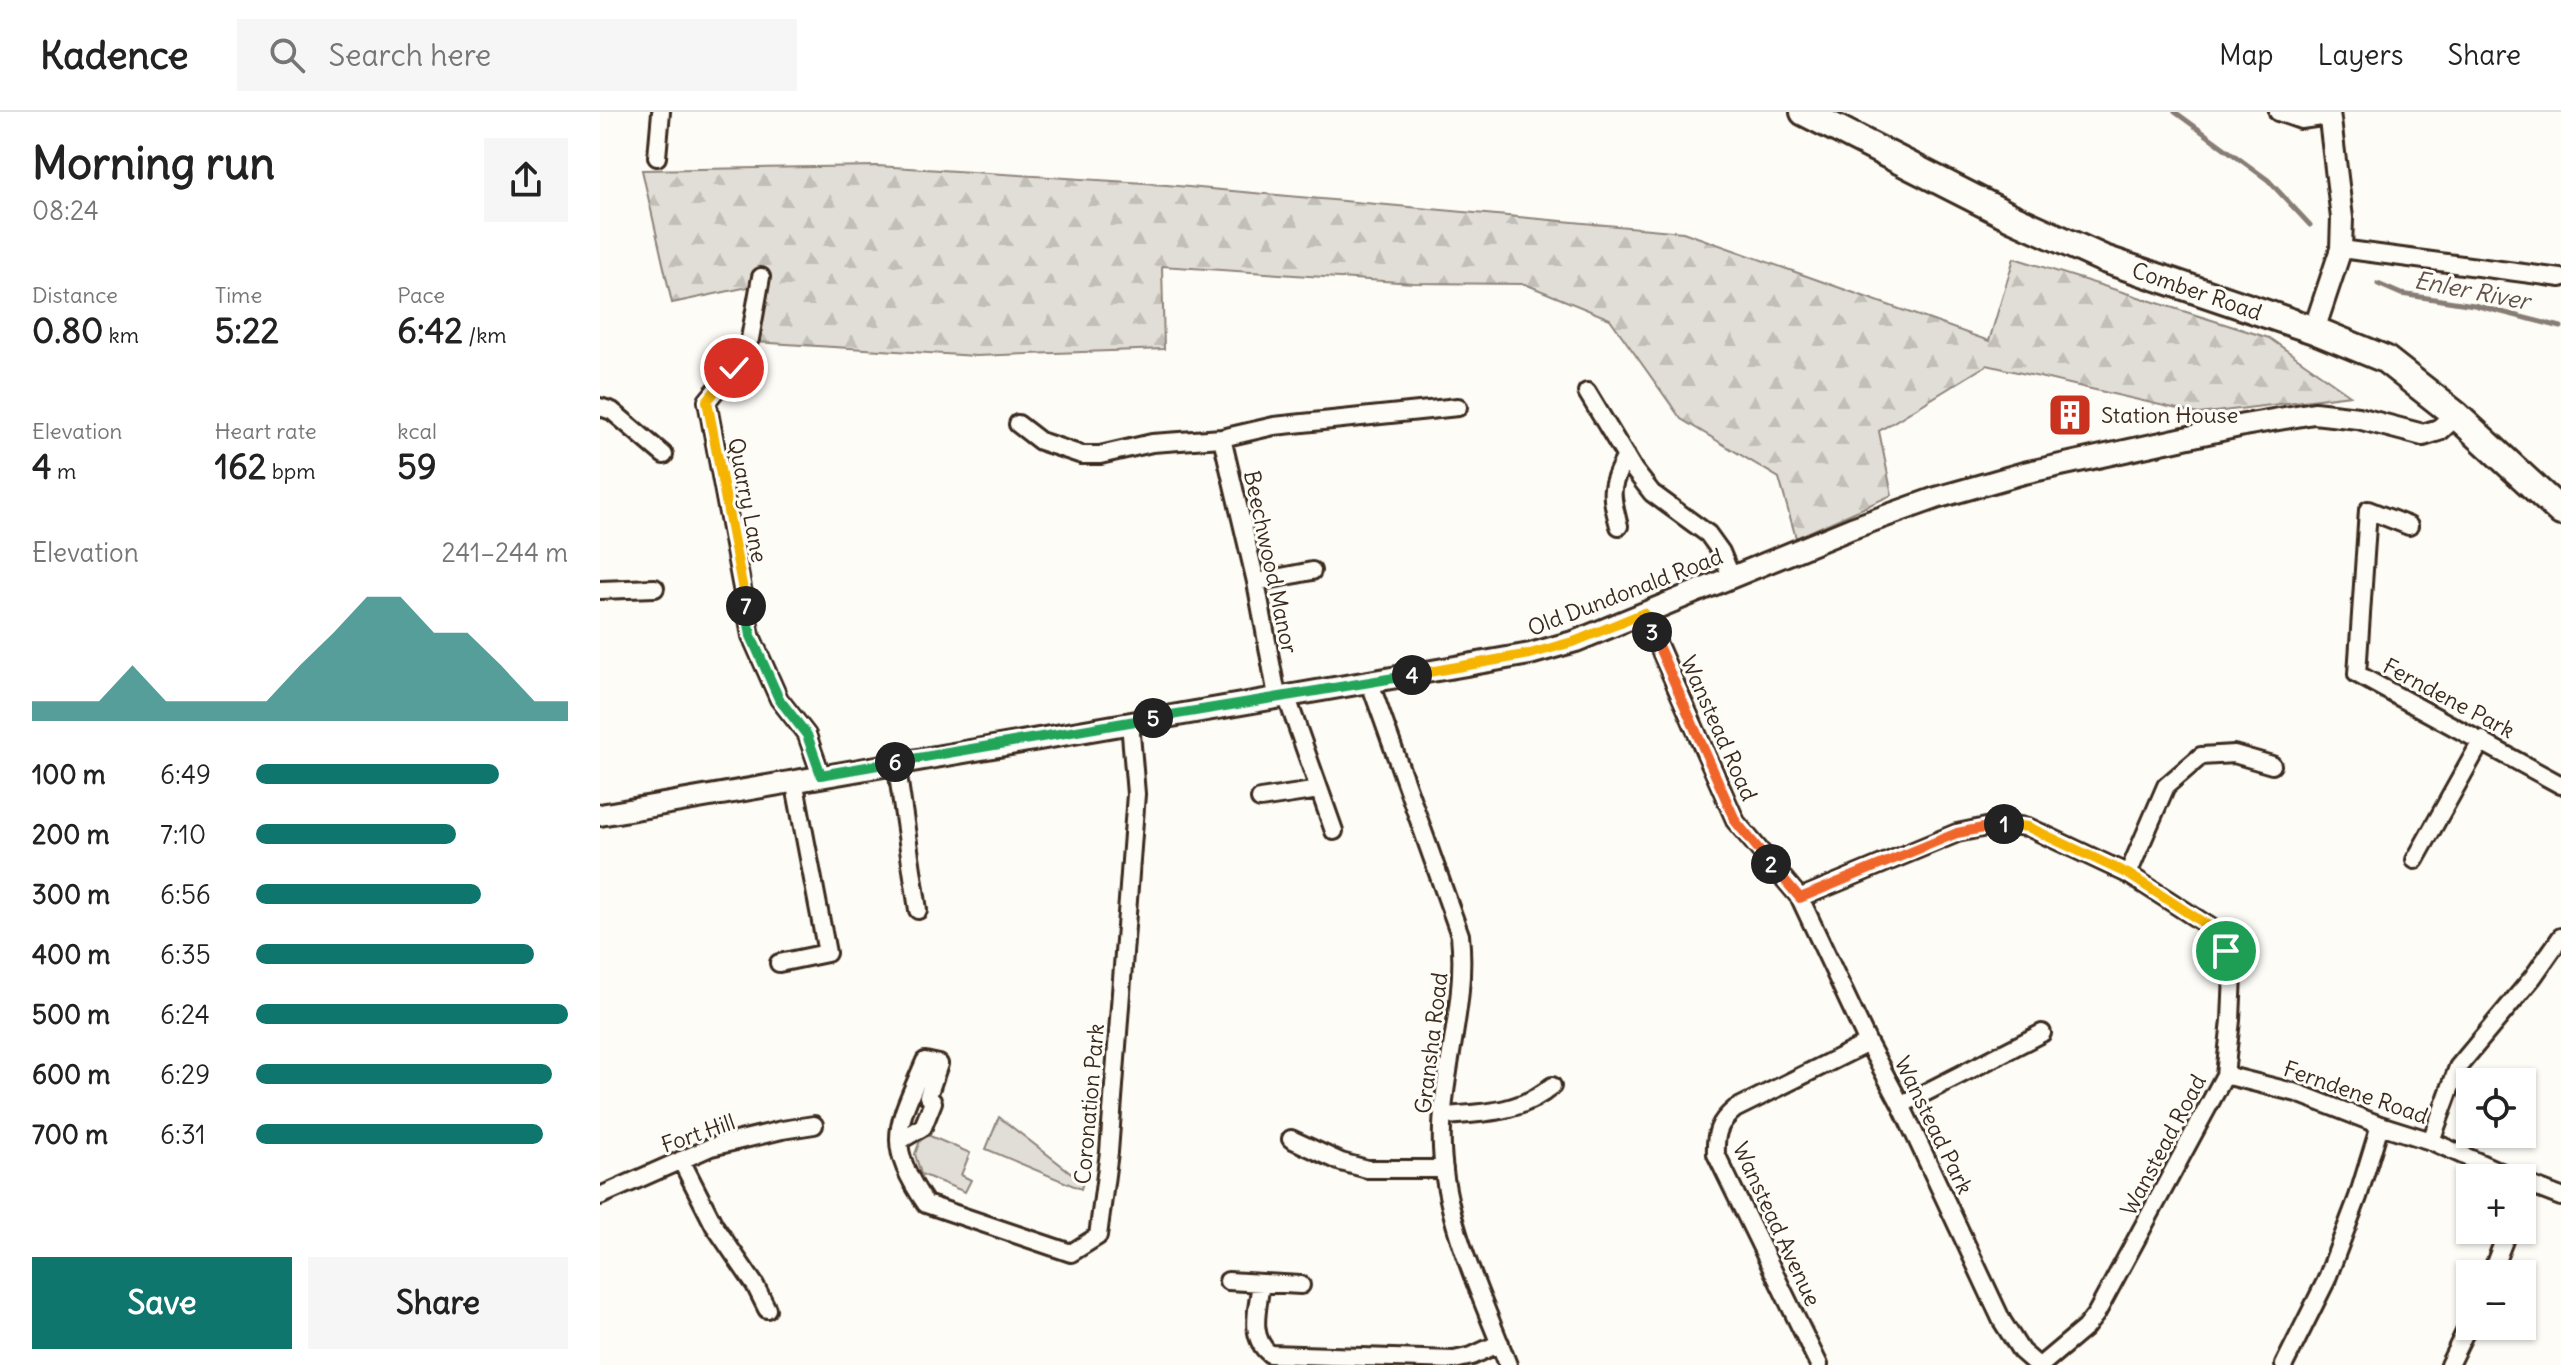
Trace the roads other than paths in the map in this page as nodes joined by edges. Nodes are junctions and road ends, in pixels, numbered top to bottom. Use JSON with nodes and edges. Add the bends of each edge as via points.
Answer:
{"nodes":[{"id":1,"x":661,"y":112,"type":"edge"},
{"id":2,"x":1804,"y":112,"type":"edge"},
{"id":3,"x":2278,"y":112,"type":"edge"},
{"id":4,"x":2329,"y":114,"type":"edge"},
{"id":5,"x":657,"y":157,"type":"dead end"},
{"id":6,"x":2341,"y":249,"type":"junction"},
{"id":7,"x":761,"y":277,"type":"dead end"},
{"id":8,"x":2561,"y":278,"type":"edge"},
{"id":9,"x":2314,"y":330,"type":"junction"},
{"id":10,"x":1587,"y":392,"type":"dead end"},
{"id":11,"x":600,"y":407,"type":"edge"},
{"id":12,"x":1458,"y":407,"type":"dead end"},
{"id":13,"x":2456,"y":415,"type":"junction"},
{"id":14,"x":1018,"y":424,"type":"dead end"},
{"id":15,"x":1222,"y":438,"type":"junction"},
{"id":16,"x":664,"y":455,"type":"dead end"},
{"id":17,"x":1626,"y":456,"type":"junction"},
{"id":18,"x":2561,"y":512,"type":"edge"},
{"id":19,"x":1619,"y":526,"type":"dead end"},
{"id":20,"x":2409,"y":526,"type":"dead end"},
{"id":21,"x":1312,"y":571,"type":"dead end"},
{"id":22,"x":1732,"y":578,"type":"junction"},
{"id":23,"x":1256,"y":582,"type":"junction"},
{"id":24,"x":655,"y":588,"type":"dead end"},
{"id":25,"x":600,"y":590,"type":"edge"},
{"id":26,"x":1644,"y":613,"type":"junction"},
{"id":27,"x":1370,"y":683,"type":"junction"},
{"id":28,"x":1282,"y":696,"type":"junction"},
{"id":29,"x":1130,"y":722,"type":"junction"},
{"id":30,"x":2482,"y":740,"type":"junction"},
{"id":31,"x":896,"y":762,"type":"junction"},
{"id":32,"x":2272,"y":765,"type":"dead end"},
{"id":33,"x":821,"y":775,"type":"junction"},
{"id":34,"x":794,"y":780,"type":"junction"},
{"id":35,"x":2561,"y":785,"type":"edge"},
{"id":36,"x":1319,"y":790,"type":"junction"},
{"id":37,"x":1260,"y":799,"type":"dead end"},
{"id":38,"x":600,"y":815,"type":"edge"},
{"id":39,"x":1334,"y":831,"type":"dead end"},
{"id":40,"x":2415,"y":860,"type":"dead end"},
{"id":41,"x":2128,"y":874,"type":"junction"},
{"id":42,"x":1800,"y":898,"type":"junction"},
{"id":43,"x":918,"y":910,"type":"dead end"},
{"id":44,"x":2561,"y":937,"type":"edge"},
{"id":45,"x":779,"y":963,"type":"dead end"},
{"id":46,"x":2042,"y":1033,"type":"dead end"},
{"id":47,"x":1868,"y":1043,"type":"junction"},
{"id":48,"x":2225,"y":1075,"type":"junction"},
{"id":49,"x":1552,"y":1086,"type":"dead end"},
{"id":50,"x":1901,"y":1105,"type":"junction"},
{"id":51,"x":1444,"y":1116,"type":"junction"},
{"id":52,"x":814,"y":1125,"type":"dead end"},
{"id":53,"x":2380,"y":1125,"type":"junction"},
{"id":54,"x":1291,"y":1139,"type":"dead end"},
{"id":55,"x":899,"y":1141,"type":"dead end"},
{"id":56,"x":2431,"y":1141,"type":"junction"},
{"id":57,"x":681,"y":1160,"type":"junction"},
{"id":58,"x":2478,"y":1164,"type":"edge"},
{"id":59,"x":1444,"y":1169,"type":"junction"},
{"id":60,"x":2536,"y":1190,"type":"edge"},
{"id":61,"x":600,"y":1196,"type":"edge"},
{"id":62,"x":2561,"y":1197,"type":"edge"},
{"id":63,"x":1228,"y":1281,"type":"dead end"},
{"id":64,"x":1261,"y":1283,"type":"junction"},
{"id":65,"x":1301,"y":1285,"type":"dead end"},
{"id":66,"x":767,"y":1309,"type":"dead end"},
{"id":67,"x":2461,"y":1340,"type":"edge"},
{"id":68,"x":1500,"y":1343,"type":"junction"},
{"id":69,"x":1508,"y":1365,"type":"edge"},
{"id":70,"x":1819,"y":1365,"type":"edge"},
{"id":71,"x":2039,"y":1365,"type":"edge"},
{"id":72,"x":2284,"y":1365,"type":"edge"},
{"id":73,"x":2449,"y":1365,"type":"edge"}],
"edges":[{"from":1,"to":5,"type":"street"},
{"from":2,"to":9,"type":"highway","name":"Comber Road","via":[[2104,259]]},
{"from":3,"to":4,"type":"street","via":[[2301,120]]},
{"from":4,"to":6,"type":"street"},
{"from":6,"to":8,"type":"street"},
{"from":6,"to":9,"type":"street"},
{"from":7,"to":33,"type":"street","name":"Quarry Lane","via":[[750,339],[707,401],[751,636],[779,699],[807,735]]},
{"from":9,"to":13,"type":"highway","name":"Comber Road","via":[[2385,359]]},
{"from":10,"to":17,"type":"street"},
{"from":11,"to":16,"type":"street"},
{"from":12,"to":15,"type":"street","via":[[1274,426]]},
{"from":13,"to":18,"type":"highway","name":"Comber Road"},
{"from":13,"to":22,"type":"street","name":"Old Dundonald Road","via":[[2439,430],[2423,435],[2314,413],[2079,459],[1936,498]]},
{"from":14,"to":15,"type":"street","via":[[1040,441],[1082,455]]},
{"from":15,"to":23,"type":"street","name":"Beechwood Manor"},
{"from":17,"to":19,"type":"street","via":[[1612,483]]},
{"from":17,"to":22,"type":"street","via":[[1652,493],[1708,534]]},
{"from":20,"to":30,"type":"street","name":"Ferndene Park","via":[[2368,510],[2357,674]]},
{"from":21,"to":23,"type":"street"},
{"from":22,"to":26,"type":"street","name":"Old Dundonald Road"},
{"from":23,"to":28,"type":"street","name":"Beechwood Manor"},
{"from":24,"to":25,"type":"street"},
{"from":26,"to":27,"type":"street","name":"Old Dundonald Road","via":[[1530,654]]},
{"from":26,"to":42,"type":"street","name":"Wanstead Road","via":[[1736,822]]},
{"from":27,"to":28,"type":"street","name":"Old Dundonald Road"},
{"from":27,"to":51,"type":"street","name":"Gransha Road","via":[[1460,935],[1462,977]]},
{"from":28,"to":29,"type":"street","name":"Old Dundonald Road"},
{"from":28,"to":36,"type":"street","name":"Beechwood Manor"},
{"from":29,"to":31,"type":"street","name":"Old Dundonald Road"},
{"from":29,"to":55,"type":"street","name":"Coronation Park","via":[[1136,794],[1098,1236],[1071,1253],[926,1204],[912,1183]]},
{"from":30,"to":35,"type":"street","name":"Ferndene Park"},
{"from":30,"to":40,"type":"street"},
{"from":31,"to":33,"type":"street","name":"Old Dundonald Road"},
{"from":31,"to":43,"type":"street"},
{"from":32,"to":41,"type":"street","via":[[2234,754],[2201,756],[2166,786]]},
{"from":33,"to":34,"type":"street","name":"Old Dundonald Road"},
{"from":34,"to":38,"type":"street","name":"Old Dundonald Road"},
{"from":34,"to":45,"type":"street","via":[[827,953]]},
{"from":36,"to":37,"type":"street"},
{"from":36,"to":39,"type":"street","name":"Beechwood Manor"},
{"from":41,"to":42,"type":"street","name":"Wanstead Road","via":[[2028,827],[2001,824],[1957,833]]},
{"from":41,"to":48,"type":"street","name":"Wanstead Road","via":[[2210,927],[2226,951],[2233,974]]},
{"from":42,"to":47,"type":"street","name":"Wanstead Park"},
{"from":44,"to":56,"type":"street","via":[[2458,1067]]},
{"from":46,"to":50,"type":"street"},
{"from":47,"to":50,"type":"street","name":"Wanstead Park"},
{"from":47,"to":70,"type":"street","name":"Wanstead Avenue","via":[[1735,1109],[1715,1135],[1716,1154]]},
{"from":48,"to":53,"type":"street","name":"Ferndene Road","via":[[2297,1093]]},
{"from":48,"to":71,"type":"street","name":"Wanstead Road","via":[[2096,1314]]},
{"from":49,"to":51,"type":"street","via":[[1520,1107]]},
{"from":50,"to":71,"type":"street","name":"Wanstead Park","via":[[2002,1321],[2021,1351]]},
{"from":51,"to":59,"type":"street","name":"Gransha Road"},
{"from":52,"to":57,"type":"street","name":"Fort Hill","via":[[711,1147]]},
{"from":53,"to":56,"type":"street","name":"Ferndene Road"},
{"from":53,"to":72,"type":"street","via":[[2326,1281]]},
{"from":54,"to":59,"type":"street","via":[[1367,1169]]},
{"from":56,"to":58,"type":"street","name":"Ferndene Road"},
{"from":57,"to":61,"type":"street","name":"Fort Hill"},
{"from":57,"to":66,"type":"street"},
{"from":59,"to":68,"type":"street","name":"Gransha Road","via":[[1456,1227]]},
{"from":60,"to":62,"type":"street","name":"Ferndene Road"},
{"from":63,"to":64,"type":"street"},
{"from":64,"to":65,"type":"street"},
{"from":64,"to":68,"type":"street","via":[[1256,1335],[1270,1354],[1454,1360]]},
{"from":67,"to":73,"type":"street"},
{"from":68,"to":69,"type":"street","name":"Gransha Road"}]}
